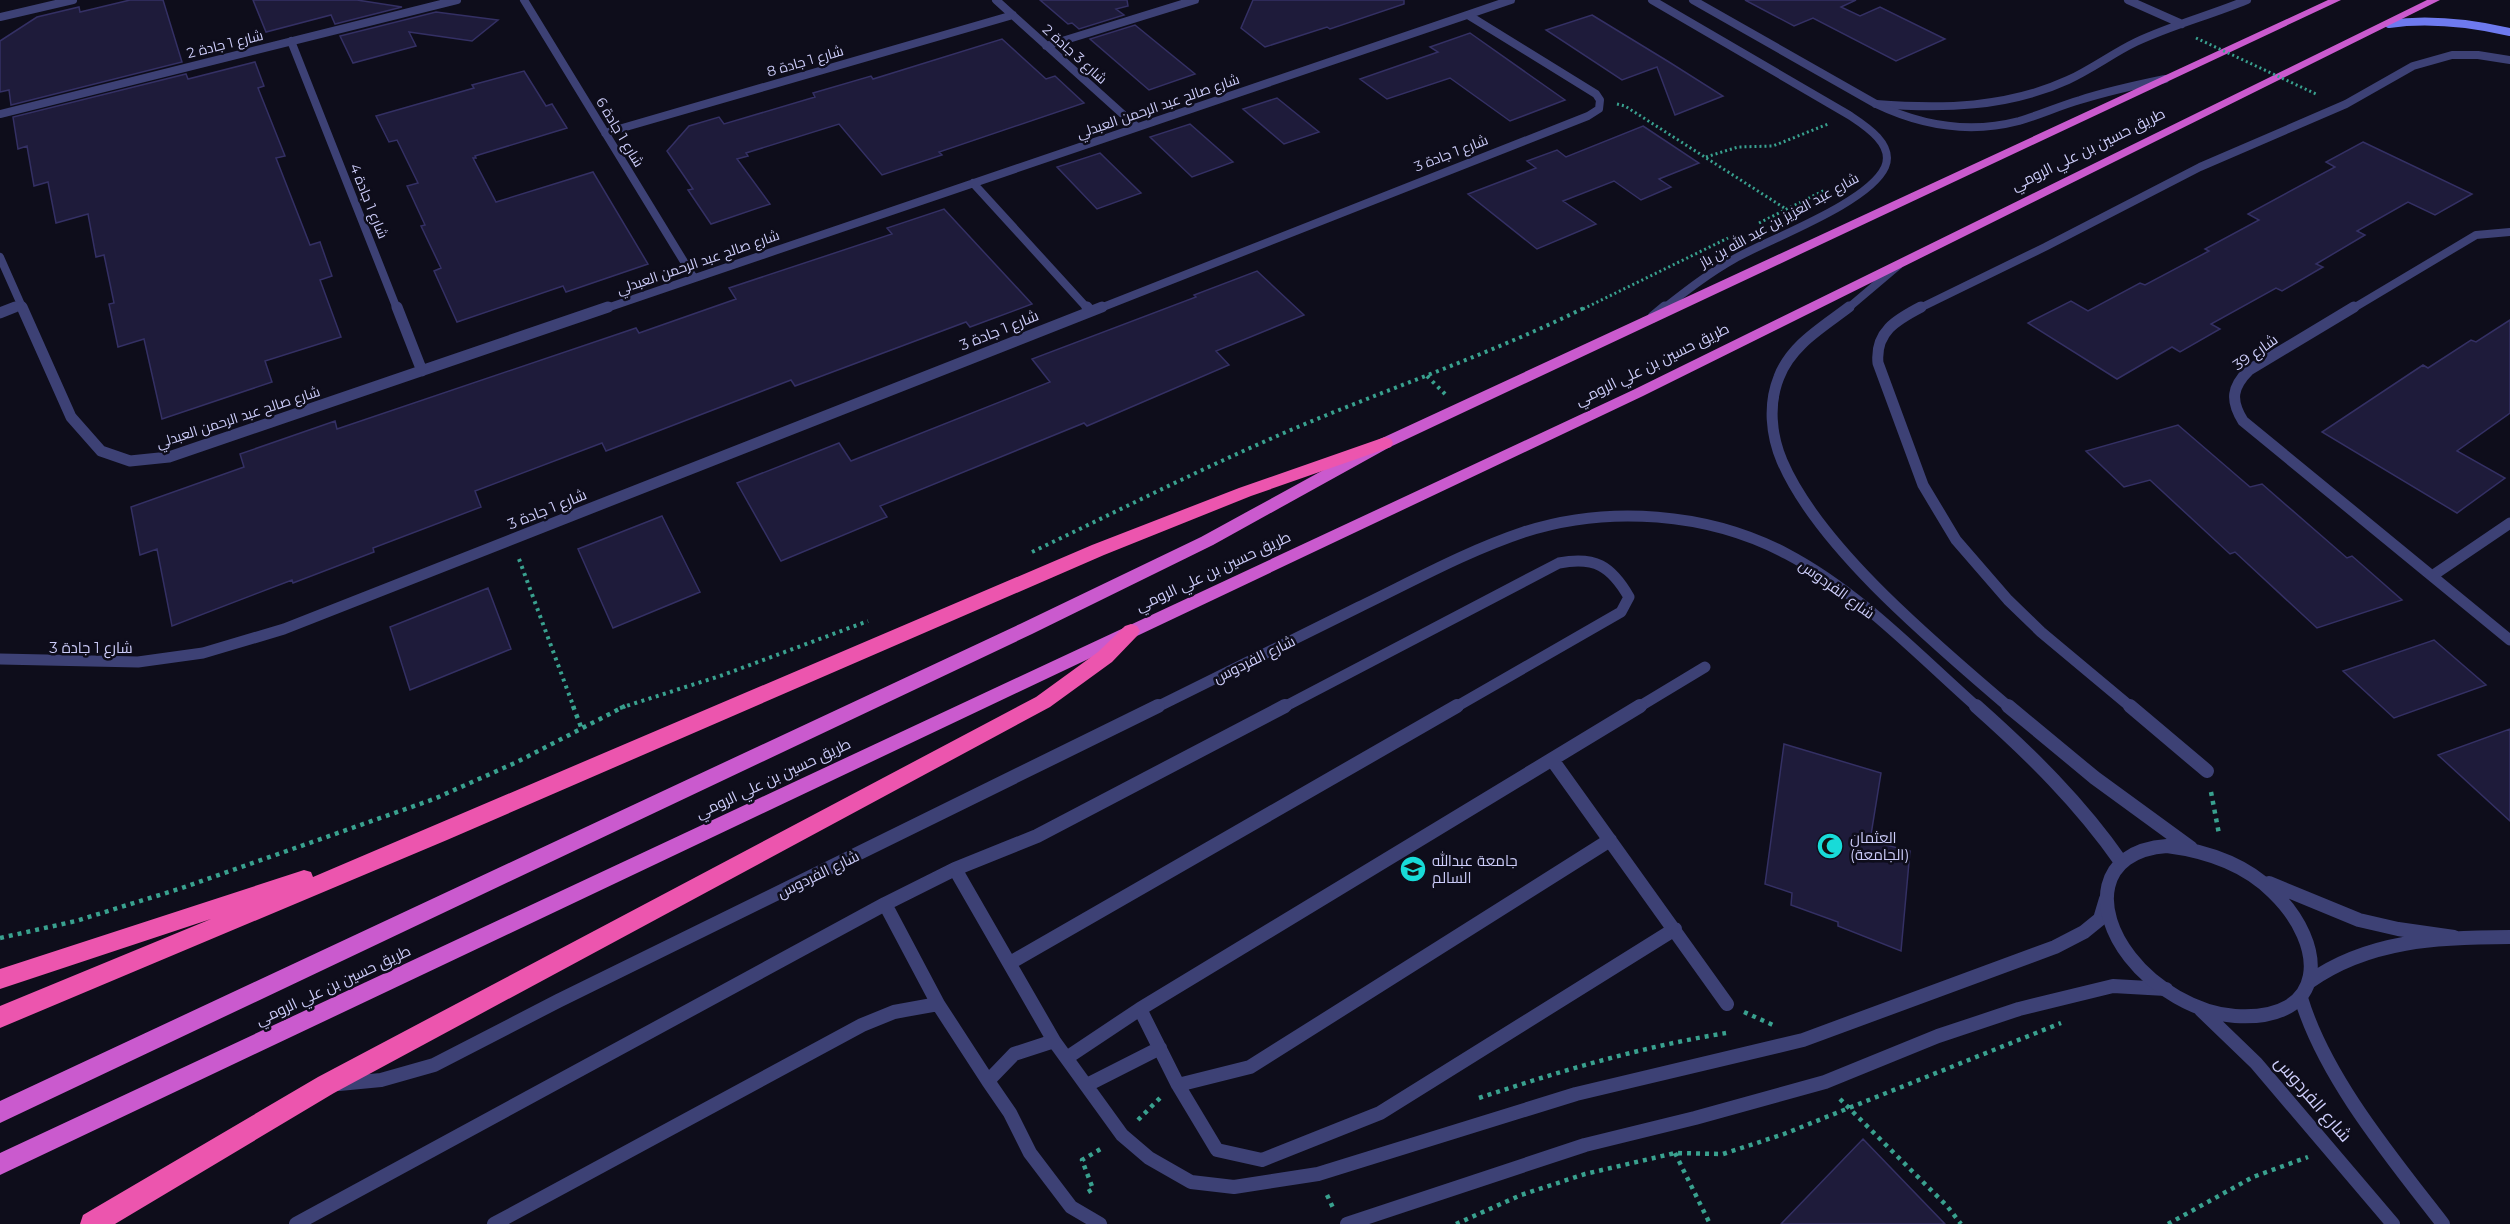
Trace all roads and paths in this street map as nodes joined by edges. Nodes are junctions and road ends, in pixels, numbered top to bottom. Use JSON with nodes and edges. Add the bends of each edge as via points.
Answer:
{"nodes":[{"id":1,"x":73,"y":0,"type":"edge"},
{"id":2,"x":457,"y":0,"type":"edge"},
{"id":3,"x":524,"y":0,"type":"edge"},
{"id":4,"x":996,"y":0,"type":"edge"},
{"id":5,"x":1195,"y":0,"type":"edge"},
{"id":6,"x":1511,"y":0,"type":"edge"},
{"id":7,"x":1652,"y":0,"type":"edge"},
{"id":8,"x":1693,"y":0,"type":"edge"},
{"id":9,"x":2128,"y":0,"type":"edge"},
{"id":10,"x":2247,"y":0,"type":"edge"},
{"id":11,"x":2336,"y":0,"type":"edge"},
{"id":12,"x":2435,"y":0,"type":"edge"},
{"id":13,"x":1013,"y":15,"type":"junction"},
{"id":14,"x":1468,"y":15,"type":"junction"},
{"id":15,"x":0,"y":17,"type":"edge"},
{"id":16,"x":2182,"y":24,"type":"junction"},
{"id":17,"x":2389,"y":24,"type":"junction"},
{"id":18,"x":2510,"y":32,"type":"edge"},
{"id":19,"x":2196,"y":38,"type":"dead end"},
{"id":20,"x":291,"y":41,"type":"junction"},
{"id":21,"x":1046,"y":46,"type":"junction"},
{"id":22,"x":2510,"y":60,"type":"edge"},
{"id":23,"x":2165,"y":79,"type":"junction"},
{"id":24,"x":2316,"y":94,"type":"dead end"},
{"id":25,"x":1600,"y":99,"type":"junction"},
{"id":26,"x":1876,"y":104,"type":"junction"},
{"id":27,"x":0,"y":114,"type":"edge"},
{"id":28,"x":1849,"y":115,"type":"junction"},
{"id":29,"x":1137,"y":127,"type":"junction"},
{"id":30,"x":605,"y":133,"type":"junction"},
{"id":31,"x":1705,"y":157,"type":"junction"},
{"id":32,"x":973,"y":183,"type":"junction"},
{"id":33,"x":1755,"y":225,"type":"dead end"},
{"id":34,"x":2510,"y":232,"type":"edge"},
{"id":35,"x":1734,"y":235,"type":"dead end"},
{"id":36,"x":0,"y":257,"type":"edge"},
{"id":37,"x":1899,"y":265,"type":"junction"},
{"id":38,"x":694,"y":278,"type":"junction"},
{"id":39,"x":22,"y":305,"type":"junction"},
{"id":40,"x":1090,"y":311,"type":"junction"},
{"id":41,"x":0,"y":313,"type":"edge"},
{"id":42,"x":1649,"y":320,"type":"junction"},
{"id":43,"x":422,"y":371,"type":"junction"},
{"id":44,"x":1385,"y":443,"type":"junction"},
{"id":45,"x":2510,"y":522,"type":"edge"},
{"id":46,"x":512,"y":539,"type":"junction"},
{"id":47,"x":1027,"y":554,"type":"dead end"},
{"id":48,"x":2432,"y":576,"type":"junction"},
{"id":49,"x":876,"y":618,"type":"dead end"},
{"id":50,"x":1131,"y":631,"type":"junction"},
{"id":51,"x":2510,"y":640,"type":"edge"},
{"id":52,"x":0,"y":659,"type":"edge"},
{"id":53,"x":1705,"y":667,"type":"dead end"},
{"id":54,"x":581,"y":727,"type":"junction"},
{"id":55,"x":1553,"y":761,"type":"junction"},
{"id":56,"x":2207,"y":771,"type":"joint"},
{"id":57,"x":440,"y":834,"type":"junction"},
{"id":58,"x":1610,"y":840,"type":"junction"},
{"id":59,"x":2191,"y":849,"type":"junction"},
{"id":60,"x":2223,"y":859,"type":"junction"},
{"id":61,"x":2121,"y":862,"type":"junction"},
{"id":62,"x":955,"y":868,"type":"junction"},
{"id":63,"x":2253,"y":876,"type":"junction"},
{"id":64,"x":2106,"y":899,"type":"junction"},
{"id":65,"x":885,"y":904,"type":"junction"},
{"id":66,"x":1674,"y":928,"type":"junction"},
{"id":67,"x":2454,"y":937,"type":"junction"},
{"id":68,"x":2510,"y":937,"type":"edge"},
{"id":69,"x":0,"y":938,"type":"edge"},
{"id":70,"x":1010,"y":963,"type":"junction"},
{"id":71,"x":0,"y":979,"type":"edge"},
{"id":72,"x":2309,"y":982,"type":"junction"},
{"id":73,"x":2166,"y":989,"type":"junction"},
{"id":74,"x":2301,"y":998,"type":"junction"},
{"id":75,"x":938,"y":1004,"type":"junction"},
{"id":76,"x":1727,"y":1004,"type":"dead end"},
{"id":77,"x":2196,"y":1006,"type":"junction"},
{"id":78,"x":1140,"y":1009,"type":"junction"},
{"id":79,"x":0,"y":1017,"type":"edge"},
{"id":80,"x":2072,"y":1019,"type":"dead end"},
{"id":81,"x":1054,"y":1041,"type":"junction"},
{"id":82,"x":1160,"y":1048,"type":"junction"},
{"id":83,"x":1068,"y":1057,"type":"junction"},
{"id":84,"x":987,"y":1081,"type":"junction"},
{"id":85,"x":1178,"y":1084,"type":"junction"},
{"id":86,"x":326,"y":1085,"type":"junction"},
{"id":87,"x":1087,"y":1085,"type":"junction"},
{"id":88,"x":1849,"y":1110,"type":"junction"},
{"id":89,"x":0,"y":1112,"type":"edge"},
{"id":90,"x":2332,"y":1151,"type":"junction"},
{"id":91,"x":1675,"y":1153,"type":"junction"},
{"id":92,"x":0,"y":1164,"type":"edge"},
{"id":93,"x":95,"y":1223,"type":"edge"},
{"id":94,"x":296,"y":1224,"type":"edge"},
{"id":95,"x":494,"y":1224,"type":"edge"},
{"id":96,"x":1100,"y":1224,"type":"edge"},
{"id":97,"x":1347,"y":1224,"type":"edge"},
{"id":98,"x":1456,"y":1224,"type":"edge"},
{"id":99,"x":1710,"y":1224,"type":"edge"},
{"id":100,"x":1961,"y":1224,"type":"edge"},
{"id":101,"x":2168,"y":1224,"type":"edge"},
{"id":102,"x":2393,"y":1224,"type":"edge"},
{"id":103,"x":2443,"y":1224,"type":"edge"}],
"edges":[{"from":1,"to":15,"type":"street"},
{"from":2,"to":20,"type":"street","name":"شارع 1 جادة 2"},
{"from":3,"to":30,"type":"street","name":"شارع 1 جادة 6"},
{"from":4,"to":13,"type":"street","name":"شارع 3 جادة 2"},
{"from":5,"to":21,"type":"street"},
{"from":6,"to":14,"type":"street","name":"شارع صالح عبد الرحمن العبدلي"},
{"from":7,"to":28,"type":"street","name":"شارع عبد العزيز بن عبد الله بن باز"},
{"from":8,"to":26,"type":"street"},
{"from":9,"to":16,"type":"street"},
{"from":10,"to":16,"type":"street"},
{"from":11,"to":23,"type":"highway","name":"طريق حسين بن علي الرومي"},
{"from":12,"to":17,"type":"highway","name":"طريق حسين بن علي الرومي"},
{"from":13,"to":21,"type":"street","name":"شارع 3 جادة 2"},
{"from":13,"to":30,"type":"street","name":"شارع 1 جادة 8"},
{"from":14,"to":25,"type":"street"},
{"from":14,"to":29,"type":"street","name":"شارع صالح عبد الرحمن العبدلي"},
{"from":16,"to":26,"type":"street","via":[[2138,41],[2069,80],[2011,100],[1945,108]]},
{"from":17,"to":18,"type":"main road","via":[[2452,22]]},
{"from":17,"to":37,"type":"highway","name":"طريق حسين بن علي الرومي"},
{"from":19,"to":24,"type":"path","bridge":true},
{"from":20,"to":27,"type":"street","name":"شارع 1 جادة 2"},
{"from":20,"to":43,"type":"street","name":"شارع 1 جادة 4"},
{"from":21,"to":29,"type":"street","name":"شارع 3 جادة 2"},
{"from":22,"to":56,"type":"street","via":[[2465,54],[2413,66],[2346,104],[2200,167],[1899,318],[1878,342],[1878,363],[1923,485],[1956,540],[2041,632]]},
{"from":23,"to":26,"type":"street","via":[[2106,92],[1990,127],[1931,124]]},
{"from":23,"to":42,"type":"highway","name":"طريق حسين بن علي الرومي"},
{"from":25,"to":31,"type":"path","via":[[1625,106]]},
{"from":25,"to":40,"type":"street","name":"شارع 1 جادة 3","via":[[1599,109],[1588,116]]},
{"from":28,"to":31,"type":"path","via":[[1773,146],[1738,147]]},
{"from":28,"to":42,"type":"street","name":"شارع عبد العزيز بن عبد الله بن باز","via":[[1877,136],[1884,148],[1885,168],[1879,176],[1844,202],[1735,258]]},
{"from":29,"to":32,"type":"street","name":"شارع صالح عبد الرحمن العبدلي"},
{"from":30,"to":38,"type":"street","name":"شارع 1 جادة 6"},
{"from":31,"to":33,"type":"path","via":[[1787,209]]},
{"from":32,"to":38,"type":"street","name":"شارع صالح عبد الرحمن العبدلي"},
{"from":32,"to":40,"type":"street"},
{"from":34,"to":48,"type":"street","name":"شارع 39","via":[[2476,235],[2249,370],[2237,381],[2232,394],[2242,421]]},
{"from":35,"to":47,"type":"path","via":[[1544,328],[1315,420]]},
{"from":36,"to":39,"type":"street","name":"شارع صالح عبد الرحمن العبدلي"},
{"from":37,"to":50,"type":"highway","name":"طريق حسين بن علي الرومي","via":[[1638,393]]},
{"from":37,"to":59,"type":"street","name":"شارع الفردوس","via":[[1872,291],[1804,342],[1779,374],[1772,409],[1773,428],[1785,468],[1845,550],[1905,614],[2059,751]]},
{"from":38,"to":43,"type":"street","name":"شارع صالح عبد الرحمن العبدلي"},
{"from":39,"to":41,"type":"street"},
{"from":39,"to":43,"type":"street","name":"شارع صالح عبد الرحمن العبدلي","via":[[71,417],[100,451],[130,461],[169,457]]},
{"from":40,"to":46,"type":"street","name":"شارع 1 جادة 3"},
{"from":42,"to":44,"type":"highway","name":"طريق حسين بن علي الرومي"},
{"from":44,"to":57,"type":"highway","via":[[1098,550]]},
{"from":44,"to":89,"type":"highway","name":"طريق حسين بن علي الرومي","via":[[1207,541]]},
{"from":45,"to":48,"type":"street"},
{"from":46,"to":52,"type":"street","name":"شارع 1 جادة 3","via":[[284,628],[203,653],[138,662]]},
{"from":46,"to":54,"type":"path"},
{"from":48,"to":51,"type":"street","name":"شارع 39"},
{"from":49,"to":54,"type":"path","via":[[723,675],[617,709]]},
{"from":50,"to":86,"type":"highway","via":[[1105,657],[1043,702]]},
{"from":50,"to":92,"type":"highway","name":"طريق حسين بن علي الرومي"},
{"from":53,"to":55,"type":"street"},
{"from":54,"to":69,"type":"path","via":[[517,762],[434,799],[182,888],[76,921]]},
{"from":55,"to":58,"type":"street"},
{"from":55,"to":78,"type":"street"},
{"from":56,"to":60,"type":"path"},
{"from":57,"to":71,"type":"highway"},
{"from":57,"to":79,"type":"highway"},
{"from":58,"to":66,"type":"street"},
{"from":58,"to":85,"type":"street","via":[[1250,1067]]},
{"from":59,"to":60,"type":"street"},
{"from":59,"to":61,"type":"street","via":[[2156,847],[2136,852]]},
{"from":60,"to":63,"type":"street"},
{"from":61,"to":64,"type":"street","via":[[2111,876]]},
{"from":61,"to":86,"type":"street","name":"شارع الفردوس","via":[[2104,835],[2062,786],[1879,619],[1818,572],[1770,546],[1716,528],[1661,518],[1591,518],[1526,532],[1423,576],[434,1065],[381,1080]]},
{"from":62,"to":65,"type":"street"},
{"from":62,"to":70,"type":"street"},
{"from":62,"to":70,"type":"street","via":[[1036,836],[1559,563],[1576,558],[1604,565],[1620,581],[1629,597],[1621,612]]},
{"from":63,"to":67,"type":"street","via":[[2351,917],[2389,928]]},
{"from":63,"to":72,"type":"street","via":[[2281,900],[2301,927],[2311,956]]},
{"from":64,"to":73,"type":"street","via":[[2118,939],[2138,965]]},
{"from":64,"to":87,"type":"street","via":[[2100,919],[2055,947],[1803,1040],[1576,1094],[1318,1174],[1234,1187],[1191,1182],[1149,1158],[1122,1135]]},
{"from":65,"to":75,"type":"street"},
{"from":65,"to":94,"type":"street"},
{"from":66,"to":76,"type":"street"},
{"from":66,"to":85,"type":"street","via":[[1380,1113],[1262,1160],[1216,1150]]},
{"from":67,"to":68,"type":"street"},
{"from":67,"to":72,"type":"street","via":[[2349,958],[2324,969]]},
{"from":70,"to":81,"type":"street"},
{"from":72,"to":74,"type":"street"},
{"from":73,"to":77,"type":"street"},
{"from":73,"to":97,"type":"street","via":[[2113,986],[2019,1009],[1938,1036],[1826,1082],[1585,1144]]},
{"from":74,"to":77,"type":"street","via":[[2283,1011],[2257,1017],[2227,1015]]},
{"from":74,"to":103,"type":"street","name":"شارع الفردوس","via":[[2308,1026],[2325,1058],[2387,1151]]},
{"from":75,"to":84,"type":"street"},
{"from":75,"to":95,"type":"street","via":[[894,1012],[862,1025]]},
{"from":77,"to":90,"type":"street","name":"شارع الفردوس","via":[[2256,1063]]},
{"from":78,"to":82,"type":"street"},
{"from":78,"to":83,"type":"street"},
{"from":80,"to":88,"type":"path"},
{"from":81,"to":83,"type":"street"},
{"from":81,"to":84,"type":"street","via":[[1014,1054]]},
{"from":82,"to":85,"type":"street"},
{"from":82,"to":87,"type":"street"},
{"from":83,"to":87,"type":"street"},
{"from":84,"to":96,"type":"street","via":[[1010,1113],[1030,1153],[1071,1207]]},
{"from":86,"to":93,"type":"highway"},
{"from":88,"to":91,"type":"path","via":[[1723,1154]]},
{"from":88,"to":100,"type":"path"},
{"from":90,"to":101,"type":"path","via":[[2252,1177]]},
{"from":90,"to":102,"type":"street","name":"شارع الفردوس"},
{"from":91,"to":98,"type":"path","via":[[1585,1174]]},
{"from":91,"to":99,"type":"path"}]}
